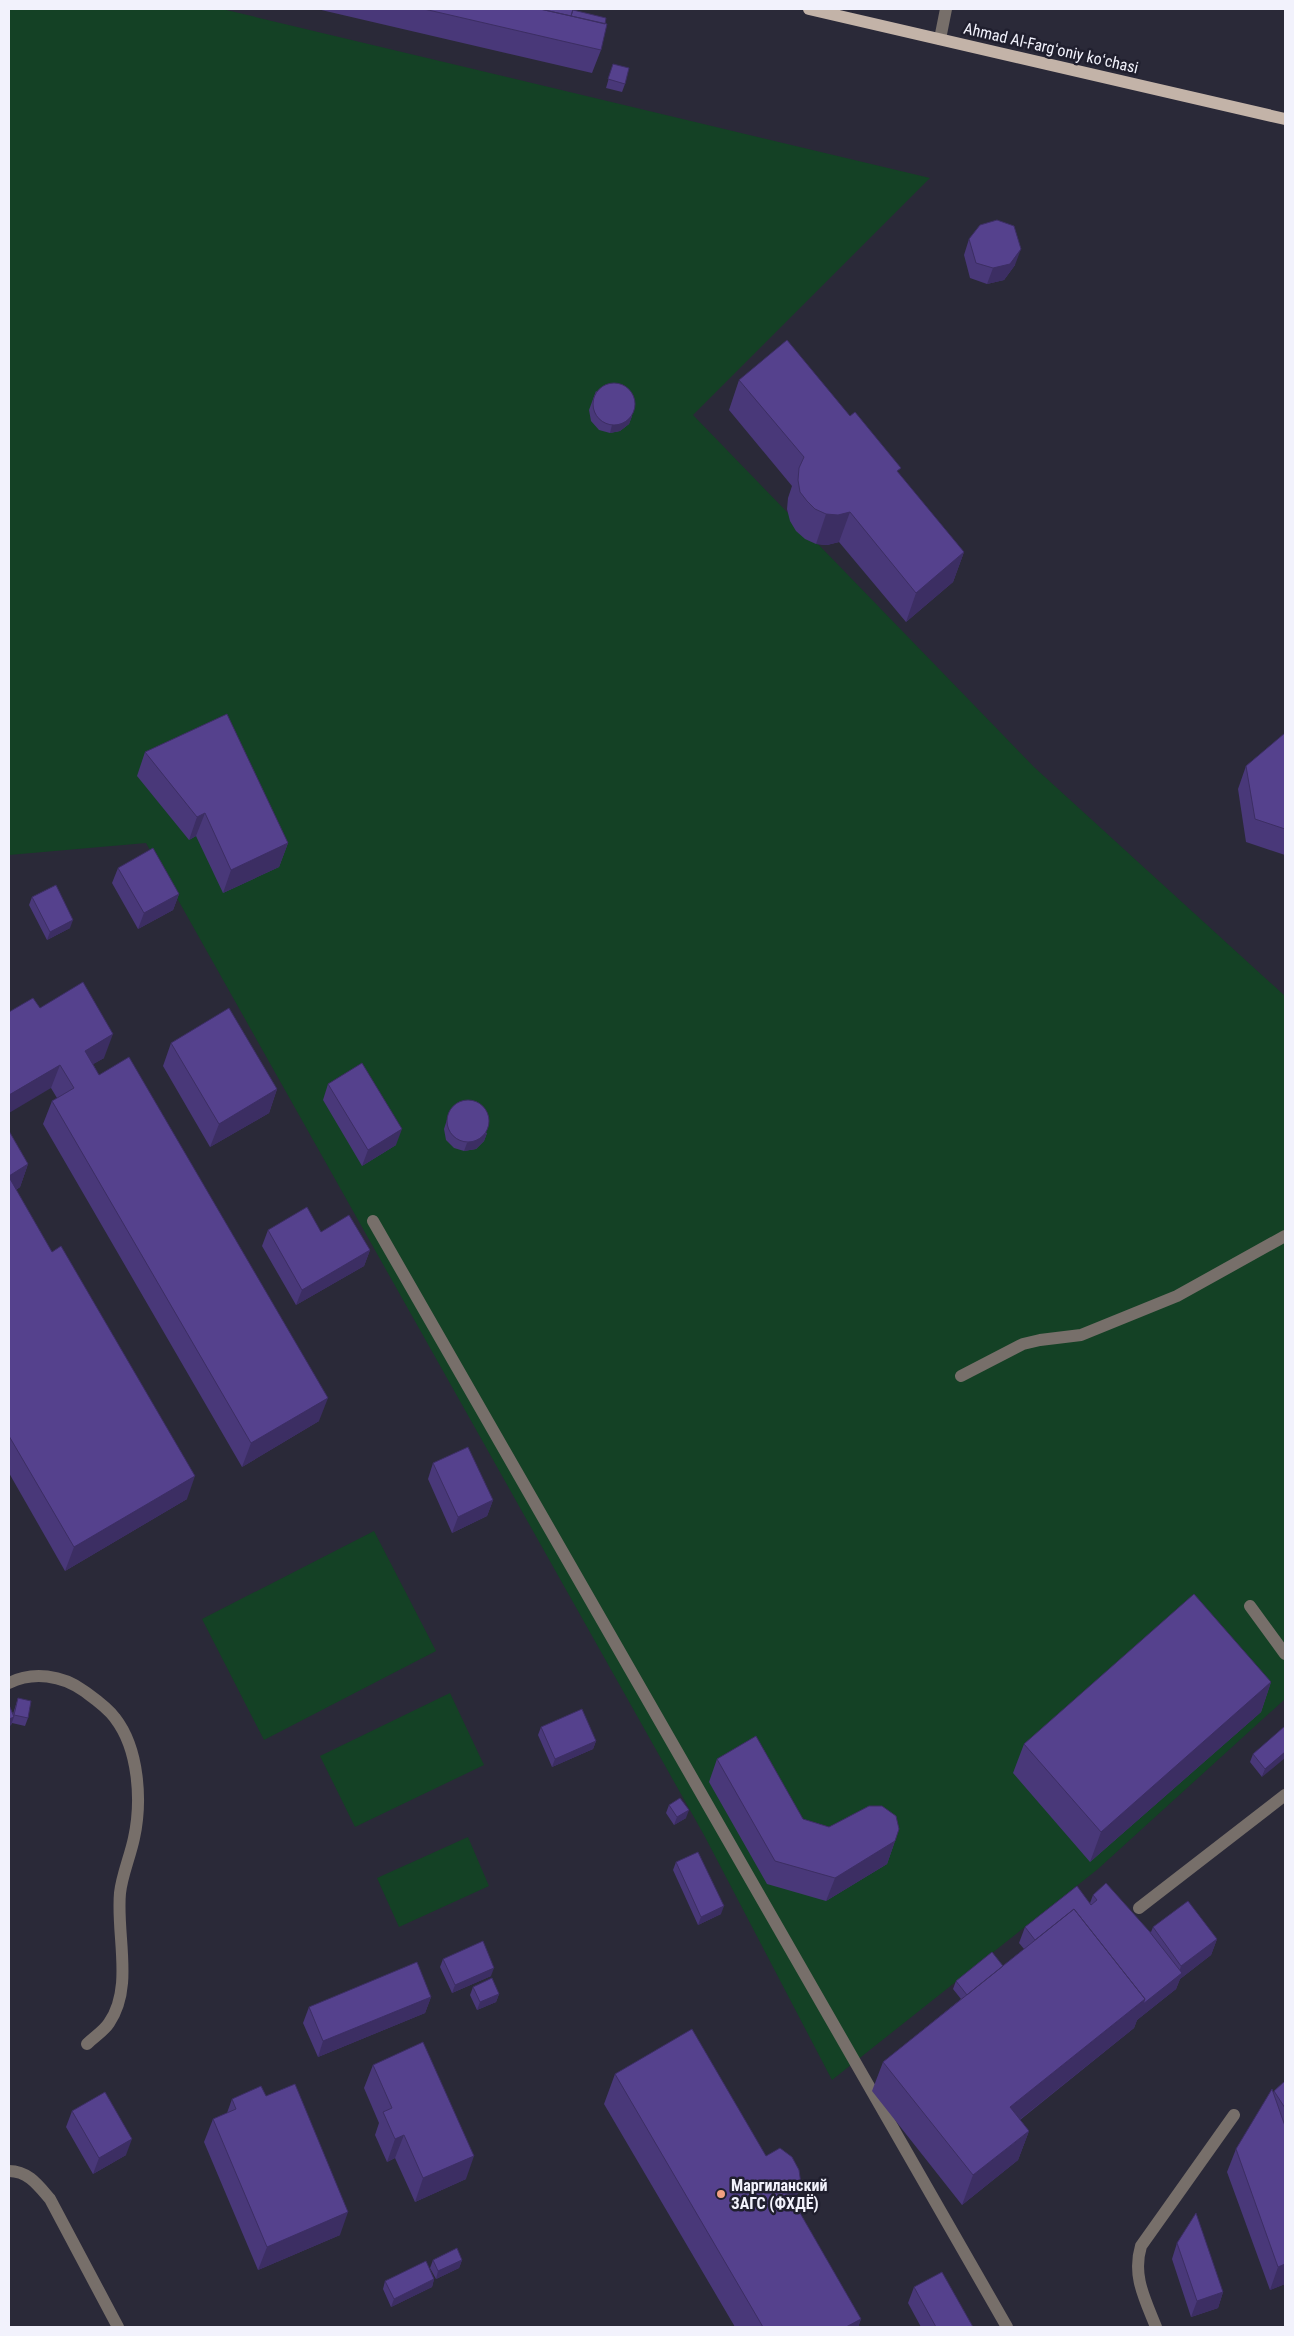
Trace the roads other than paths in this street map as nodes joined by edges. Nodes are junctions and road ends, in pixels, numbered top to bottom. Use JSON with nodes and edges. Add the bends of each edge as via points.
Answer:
{"nodes":[{"id":1,"x":809,"y":9,"type":"edge"},
{"id":2,"x":946,"y":9,"type":"edge"},
{"id":3,"x":940,"y":39,"type":"junction"},
{"id":4,"x":1285,"y":119,"type":"edge"},
{"id":5,"x":373,"y":1221,"type":"dead end"},
{"id":6,"x":1285,"y":1236,"type":"edge"},
{"id":7,"x":961,"y":1376,"type":"dead end"},
{"id":8,"x":1250,"y":1606,"type":"dead end"},
{"id":9,"x":1285,"y":1654,"type":"edge"},
{"id":10,"x":9,"y":1683,"type":"edge"},
{"id":11,"x":1285,"y":1795,"type":"edge"},
{"id":12,"x":1139,"y":1908,"type":"dead end"},
{"id":13,"x":87,"y":2044,"type":"dead end"},
{"id":14,"x":1234,"y":2115,"type":"dead end"},
{"id":15,"x":9,"y":2171,"type":"edge"},
{"id":16,"x":118,"y":2327,"type":"edge"},
{"id":17,"x":1007,"y":2327,"type":"edge"},
{"id":18,"x":1156,"y":2327,"type":"edge"}],
"edges":[{"from":1,"to":3,"type":"main road","name":"Ahmad Al-Fargʻoniy koʻchasi"},
{"from":2,"to":3,"type":"street"},
{"from":3,"to":4,"type":"main road","name":"Ahmad Al-Fargʻoniy koʻchasi"},
{"from":5,"to":17,"type":"street"},
{"from":6,"to":7,"type":"street","via":[[1177,1296],[1081,1335],[1023,1344]]},
{"from":8,"to":9,"type":"street"},
{"from":10,"to":13,"type":"street","via":[[20,1677],[39,1676],[77,1686],[115,1718],[129,1742],[136,1774],[135,1837],[120,1891],[118,1919],[123,1981],[120,2001],[109,2023]]},
{"from":11,"to":12,"type":"street"},
{"from":14,"to":18,"type":"street","via":[[1141,2246],[1137,2261],[1138,2280]]},
{"from":15,"to":16,"type":"street","via":[[24,2174],[36,2182],[50,2199]]}]}
